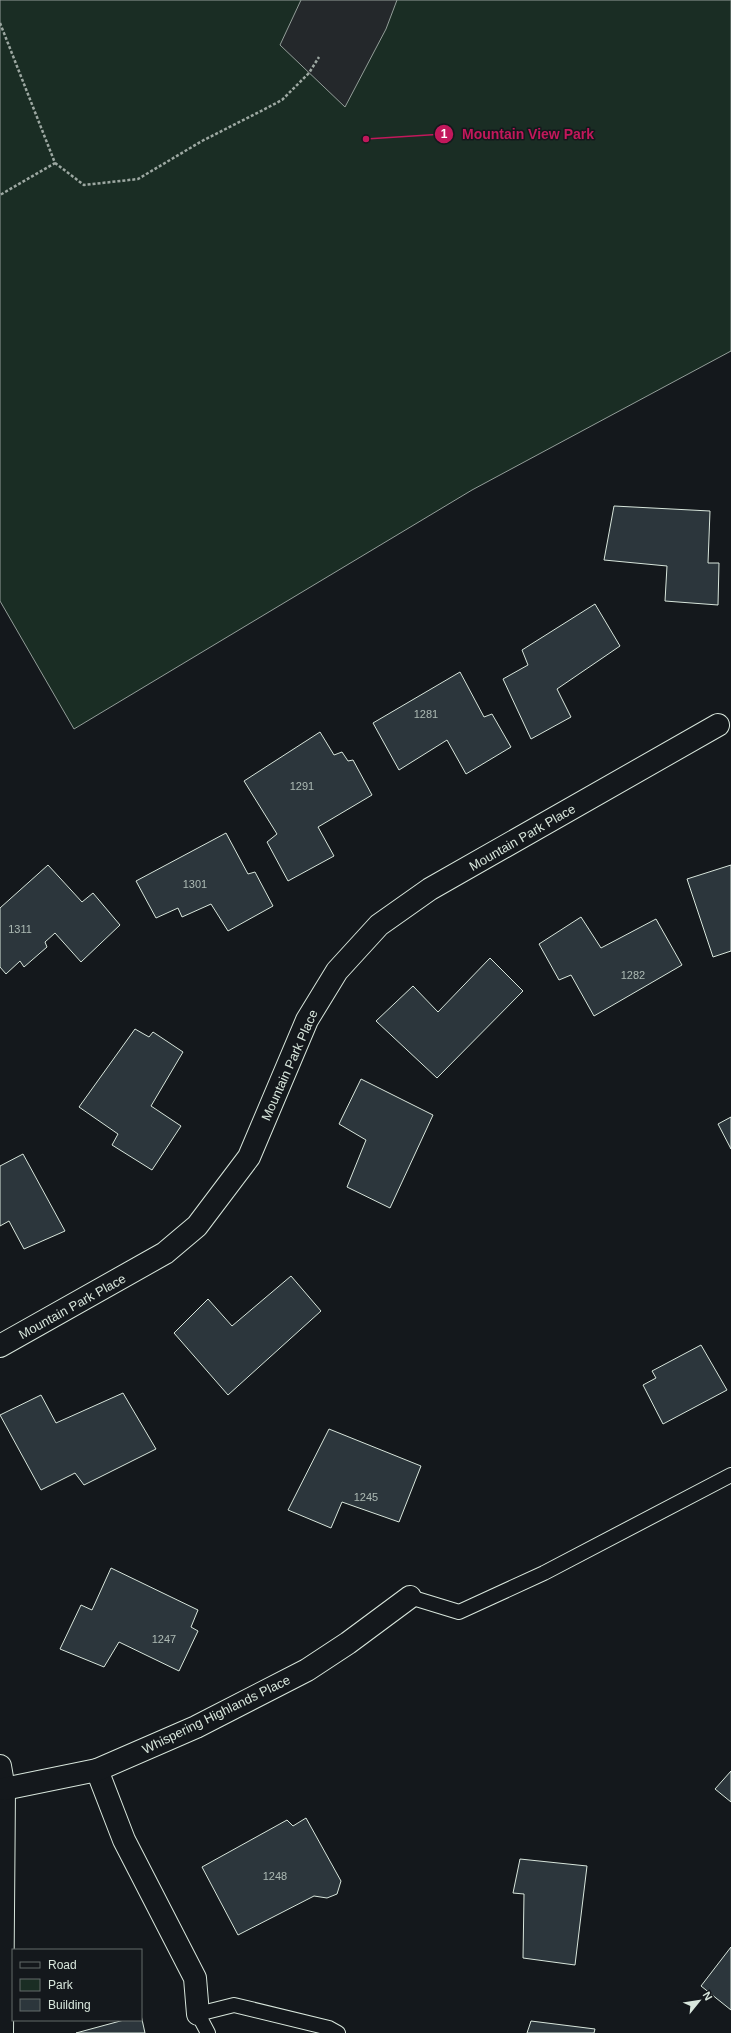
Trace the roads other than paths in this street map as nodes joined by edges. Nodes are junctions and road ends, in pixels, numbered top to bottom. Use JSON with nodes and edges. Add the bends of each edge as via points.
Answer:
{"nodes":[{"id":1,"x":718,"y":725,"type":"dead end"},
{"id":2,"x":0,"y":1346,"type":"edge"},
{"id":3,"x":731,"y":1475,"type":"edge"},
{"id":4,"x":410,"y":1597,"type":"joint"},
{"id":5,"x":0,"y":1766,"type":"edge"},
{"id":6,"x":98,"y":1770,"type":"junction"},
{"id":7,"x":4,"y":1789,"type":"junction"},
{"id":8,"x":203,"y":2024,"type":"edge"},
{"id":9,"x":2,"y":2033,"type":"edge"},
{"id":10,"x":338,"y":2033,"type":"edge"}],
"edges":[{"from":1,"to":2,"type":"street","name":"Mountain Park Place","via":[[430,889],[379,925],[337,972],[307,1020],[249,1156],[197,1226],[151,1261]]},
{"from":3,"to":4,"type":"lane","via":[[544,1573],[459,1612]]},
{"from":4,"to":6,"type":"street","name":"Whispering Highlands Place","via":[[307,1670],[196,1727]]},
{"from":5,"to":7,"type":"street"},
{"from":6,"to":7,"type":"street","name":"Whispering Highlands Place"},
{"from":6,"to":8,"type":"street","via":[[124,1840],[194,1978]]},
{"from":7,"to":9,"type":"street"},
{"from":8,"to":10,"type":"lane","via":[[234,2005],[329,2028]]}]}
